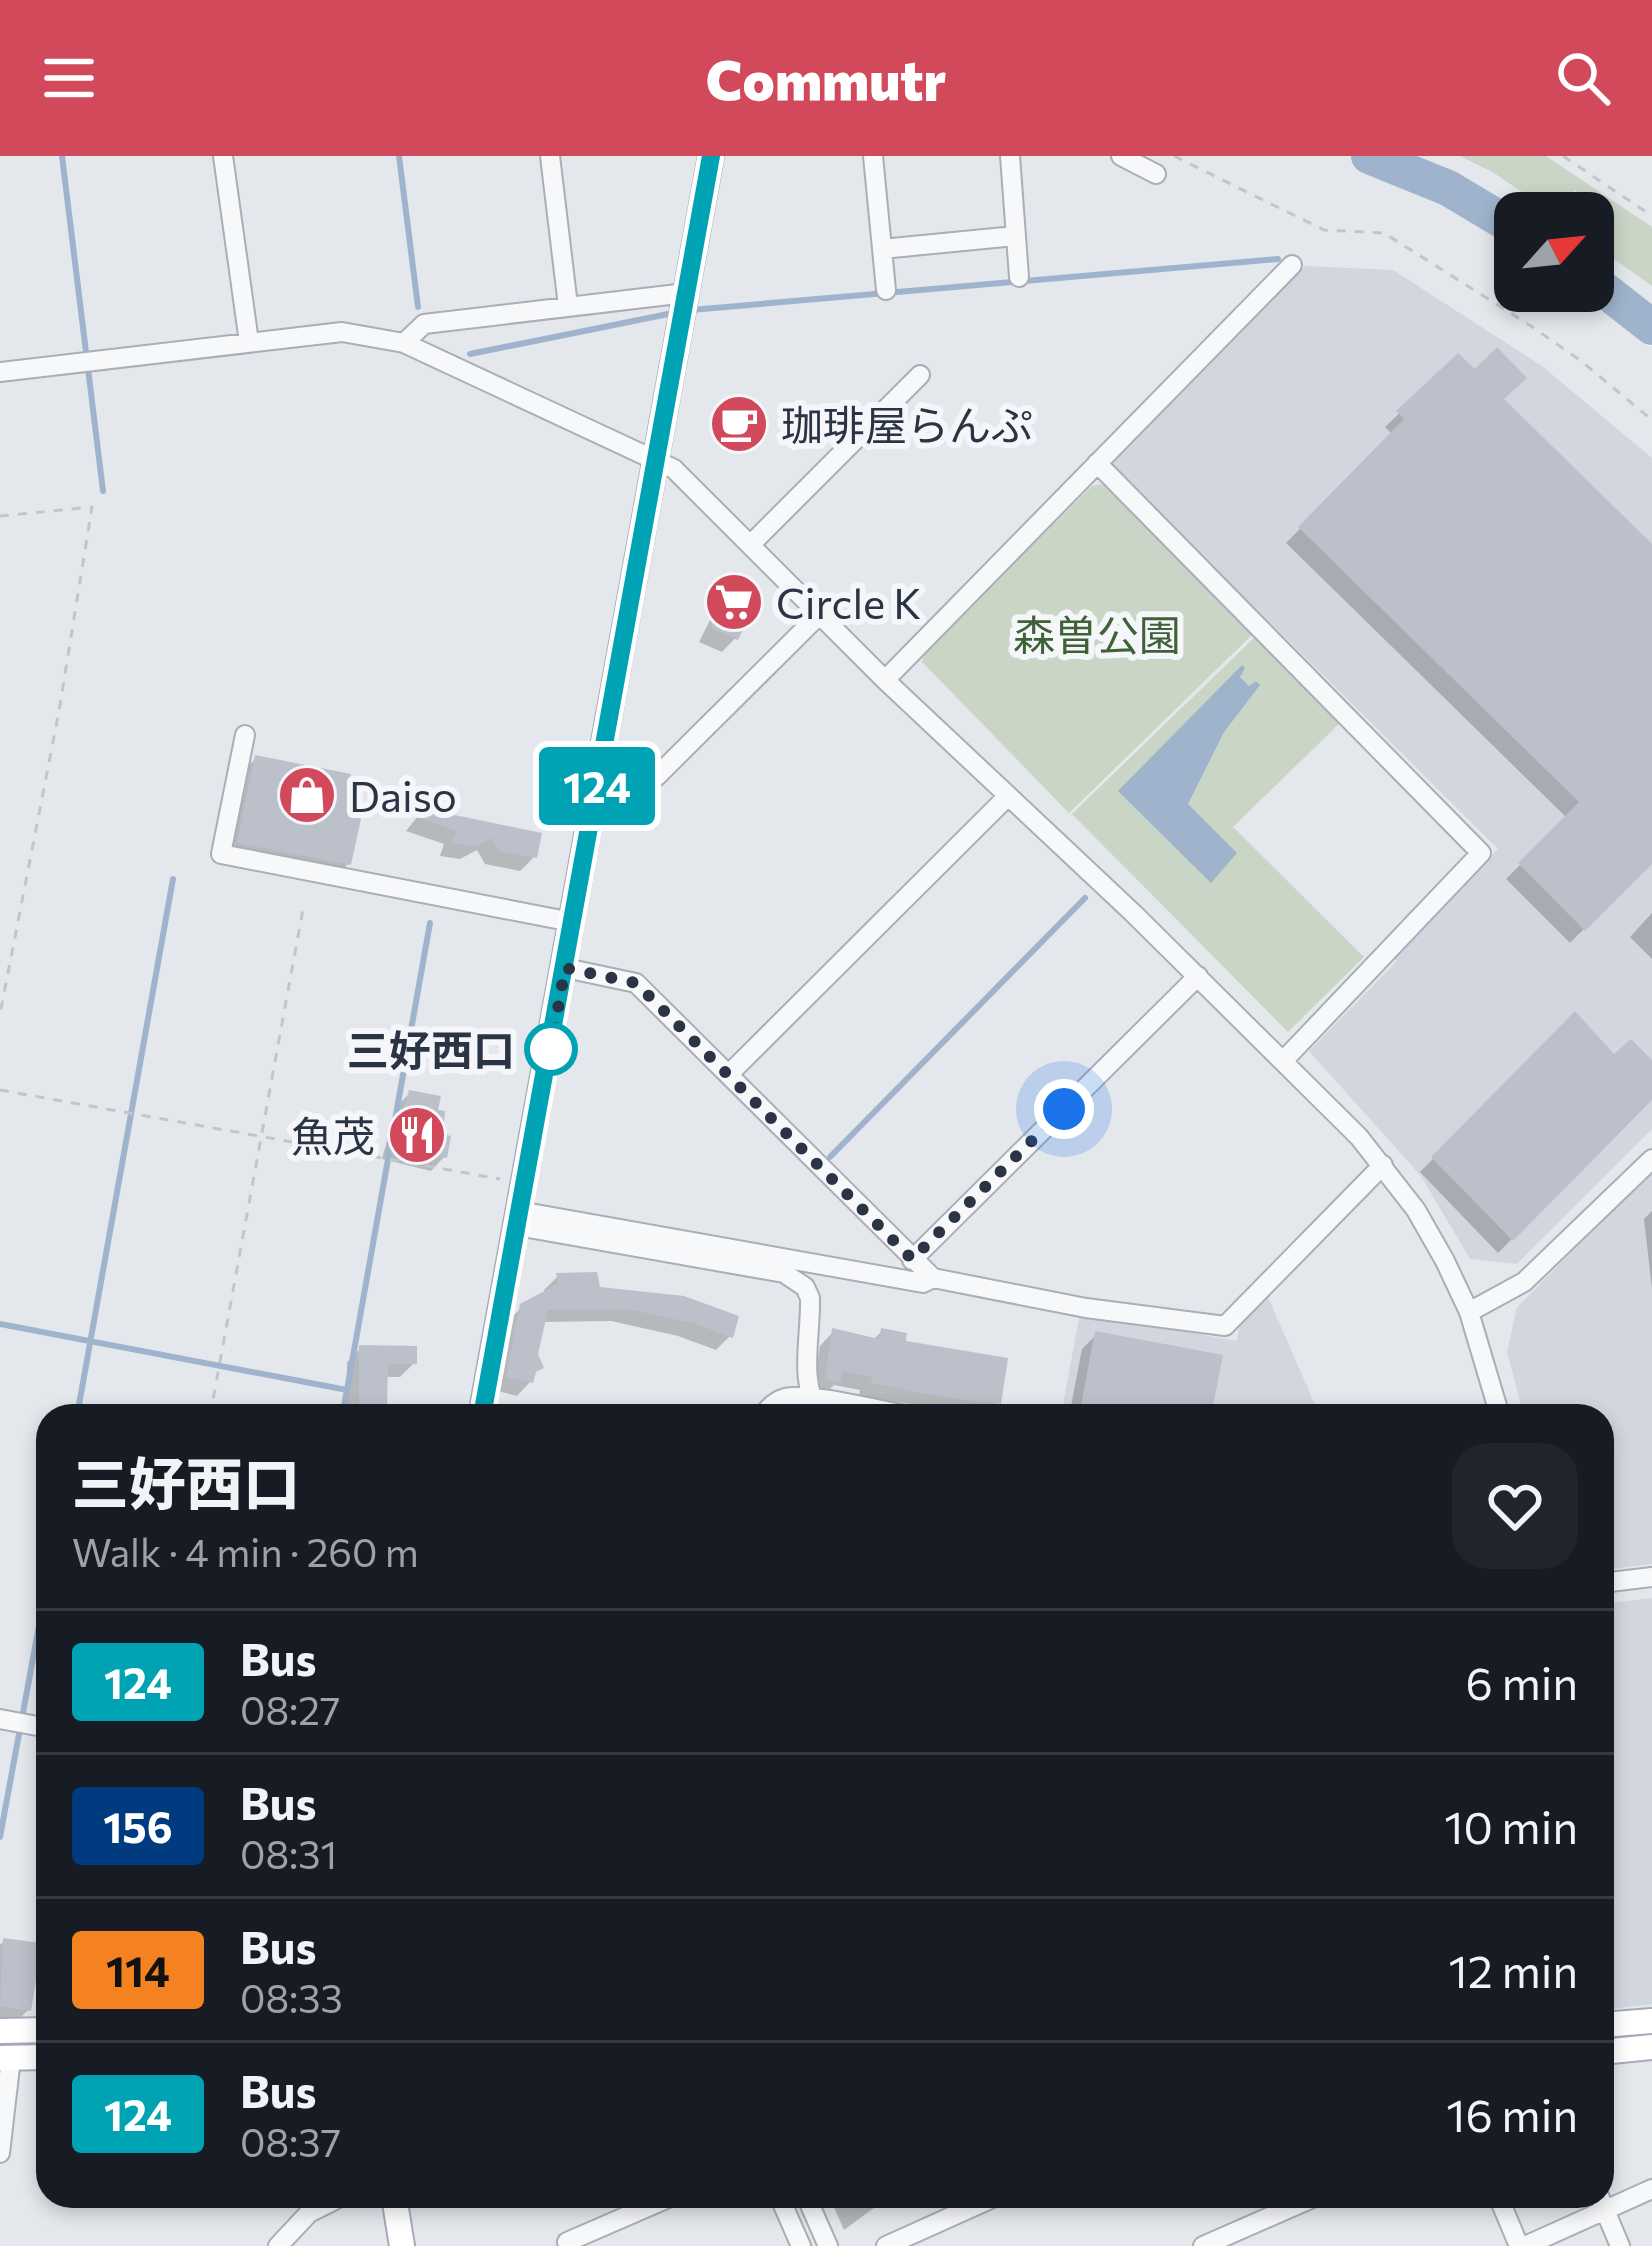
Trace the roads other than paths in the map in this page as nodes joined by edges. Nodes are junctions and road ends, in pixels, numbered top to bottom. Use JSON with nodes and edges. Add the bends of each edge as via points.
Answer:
{"nodes":[{"id":1,"x":223,"y":156,"type":"edge"},
{"id":2,"x":550,"y":156,"type":"edge"},
{"id":3,"x":711,"y":156,"type":"edge"},
{"id":4,"x":874,"y":156,"type":"edge"},
{"id":5,"x":1010,"y":156,"type":"edge"},
{"id":6,"x":1121,"y":156,"type":"edge"},
{"id":7,"x":1156,"y":174,"type":"dead end"},
{"id":8,"x":1015,"y":236,"type":"junction"},
{"id":9,"x":882,"y":249,"type":"junction"},
{"id":10,"x":1292,"y":265,"type":"dead end"},
{"id":11,"x":1019,"y":277,"type":"dead end"},
{"id":12,"x":886,"y":290,"type":"dead end"},
{"id":13,"x":686,"y":293,"type":"junction"},
{"id":14,"x":568,"y":306,"type":"junction"},
{"id":15,"x":249,"y":343,"type":"junction"},
{"id":16,"x":404,"y":343,"type":"junction"},
{"id":17,"x":0,"y":372,"type":"edge"},
{"id":18,"x":920,"y":375,"type":"dead end"},
{"id":19,"x":655,"y":458,"type":"junction"},
{"id":20,"x":1097,"y":463,"type":"junction"},
{"id":21,"x":752,"y":543,"type":"junction"},
{"id":22,"x":820,"y":614,"type":"junction"},
{"id":23,"x":885,"y":680,"type":"junction"},
{"id":24,"x":245,"y":735,"type":"dead end"},
{"id":25,"x":657,"y":776,"type":"dead end"},
{"id":26,"x":1006,"y":797,"type":"junction"},
{"id":27,"x":572,"y":922,"type":"junction"},
{"id":28,"x":565,"y":968,"type":"junction"},
{"id":29,"x":1198,"y":976,"type":"junction"},
{"id":30,"x":1284,"y":1060,"type":"junction"},
{"id":31,"x":729,"y":1074,"type":"junction"},
{"id":32,"x":1652,"y":1159,"type":"edge"},
{"id":33,"x":1383,"y":1166,"type":"junction"},
{"id":34,"x":518,"y":1219,"type":"junction"},
{"id":35,"x":912,"y":1259,"type":"junction"},
{"id":36,"x":933,"y":1278,"type":"junction"},
{"id":37,"x":1469,"y":1312,"type":"junction"},
{"id":38,"x":809,"y":1398,"type":"junction"},
{"id":39,"x":484,"y":1404,"type":"edge"},
{"id":40,"x":775,"y":1404,"type":"edge"},
{"id":41,"x":813,"y":1404,"type":"edge"},
{"id":42,"x":843,"y":1404,"type":"edge"},
{"id":43,"x":1496,"y":1404,"type":"edge"},
{"id":44,"x":1652,"y":1577,"type":"edge"},
{"id":45,"x":1614,"y":1582,"type":"edge"},
{"id":46,"x":0,"y":1719,"type":"edge"},
{"id":47,"x":36,"y":1726,"type":"edge"},
{"id":48,"x":1652,"y":2021,"type":"edge"},
{"id":49,"x":1614,"y":2024,"type":"edge"},
{"id":50,"x":36,"y":2030,"type":"edge"},
{"id":51,"x":0,"y":2031,"type":"edge"},
{"id":52,"x":1652,"y":2047,"type":"edge"},
{"id":53,"x":1614,"y":2051,"type":"edge"},
{"id":54,"x":36,"y":2057,"type":"edge"},
{"id":55,"x":5,"y":2058,"type":"edge"},
{"id":56,"x":0,"y":2153,"type":"edge"},
{"id":57,"x":1652,"y":2189,"type":"edge"},
{"id":58,"x":1614,"y":2200,"type":"edge"},
{"id":59,"x":318,"y":2208,"type":"edge"},
{"id":60,"x":396,"y":2208,"type":"edge"},
{"id":61,"x":646,"y":2208,"type":"edge"},
{"id":62,"x":784,"y":2208,"type":"edge"},
{"id":63,"x":811,"y":2208,"type":"edge"},
{"id":64,"x":971,"y":2208,"type":"edge"},
{"id":65,"x":1290,"y":2208,"type":"edge"},
{"id":66,"x":1504,"y":2208,"type":"edge"},
{"id":67,"x":1593,"y":2208,"type":"edge"},
{"id":68,"x":1604,"y":2208,"type":"edge"},
{"id":69,"x":927,"y":2227,"type":"junction"},
{"id":70,"x":278,"y":2246,"type":"edge"},
{"id":71,"x":402,"y":2246,"type":"edge"},
{"id":72,"x":569,"y":2246,"type":"edge"},
{"id":73,"x":801,"y":2246,"type":"edge"},
{"id":74,"x":827,"y":2246,"type":"edge"},
{"id":75,"x":886,"y":2246,"type":"edge"},
{"id":76,"x":936,"y":2246,"type":"edge"},
{"id":77,"x":1203,"y":2246,"type":"edge"},
{"id":78,"x":1522,"y":2246,"type":"edge"},
{"id":79,"x":1620,"y":2246,"type":"edge"}],
"edges":[{"from":1,"to":15,"type":"street"},
{"from":2,"to":14,"type":"street"},
{"from":3,"to":13,"type":"main road"},
{"from":4,"to":9,"type":"street"},
{"from":5,"to":8,"type":"street"},
{"from":6,"to":7,"type":"street"},
{"from":8,"to":9,"type":"street"},
{"from":8,"to":11,"type":"street"},
{"from":9,"to":12,"type":"street"},
{"from":10,"to":20,"type":"street"},
{"from":13,"to":14,"type":"street"},
{"from":13,"to":19,"type":"main road"},
{"from":14,"to":16,"type":"street","via":[[424,324]]},
{"from":15,"to":16,"type":"street","via":[[342,332]]},
{"from":15,"to":17,"type":"street"},
{"from":16,"to":19,"type":"street"},
{"from":18,"to":21,"type":"street"},
{"from":19,"to":21,"type":"street"},
{"from":19,"to":27,"type":"main road"},
{"from":20,"to":23,"type":"street"},
{"from":20,"to":30,"type":"street","via":[[1481,853]]},
{"from":21,"to":22,"type":"street"},
{"from":22,"to":23,"type":"street"},
{"from":22,"to":25,"type":"street"},
{"from":23,"to":26,"type":"street"},
{"from":24,"to":27,"type":"street","via":[[221,854]]},
{"from":26,"to":29,"type":"street"},
{"from":26,"to":31,"type":"street"},
{"from":27,"to":28,"type":"main road"},
{"from":28,"to":31,"type":"street","via":[[636,983]]},
{"from":28,"to":34,"type":"main road"},
{"from":29,"to":30,"type":"street"},
{"from":29,"to":35,"type":"street"},
{"from":30,"to":33,"type":"street"},
{"from":31,"to":35,"type":"street"},
{"from":32,"to":37,"type":"street","via":[[1524,1282]]},
{"from":33,"to":36,"type":"street","via":[[1225,1326]]},
{"from":33,"to":37,"type":"street"},
{"from":34,"to":36,"type":"street","via":[[923,1283]]},
{"from":34,"to":38,"type":"street","via":[[784,1273],[810,1298]]},
{"from":34,"to":39,"type":"main road"},
{"from":35,"to":36,"type":"street"},
{"from":37,"to":43,"type":"street"},
{"from":38,"to":40,"type":"street"},
{"from":38,"to":41,"type":"street"},
{"from":38,"to":42,"type":"street"},
{"from":44,"to":45,"type":"street"},
{"from":46,"to":47,"type":"street"},
{"from":48,"to":49,"type":"main road"},
{"from":50,"to":51,"type":"main road"},
{"from":52,"to":53,"type":"main road"},
{"from":54,"to":55,"type":"main road"},
{"from":55,"to":56,"type":"street"},
{"from":57,"to":58,"type":"street"},
{"from":59,"to":70,"type":"street"},
{"from":60,"to":71,"type":"main road"},
{"from":61,"to":72,"type":"street"},
{"from":62,"to":73,"type":"street"},
{"from":63,"to":74,"type":"street"},
{"from":64,"to":69,"type":"street"},
{"from":65,"to":77,"type":"street"},
{"from":66,"to":78,"type":"street"},
{"from":67,"to":78,"type":"street"},
{"from":68,"to":79,"type":"street"},
{"from":69,"to":75,"type":"street"},
{"from":69,"to":76,"type":"street"}]}
